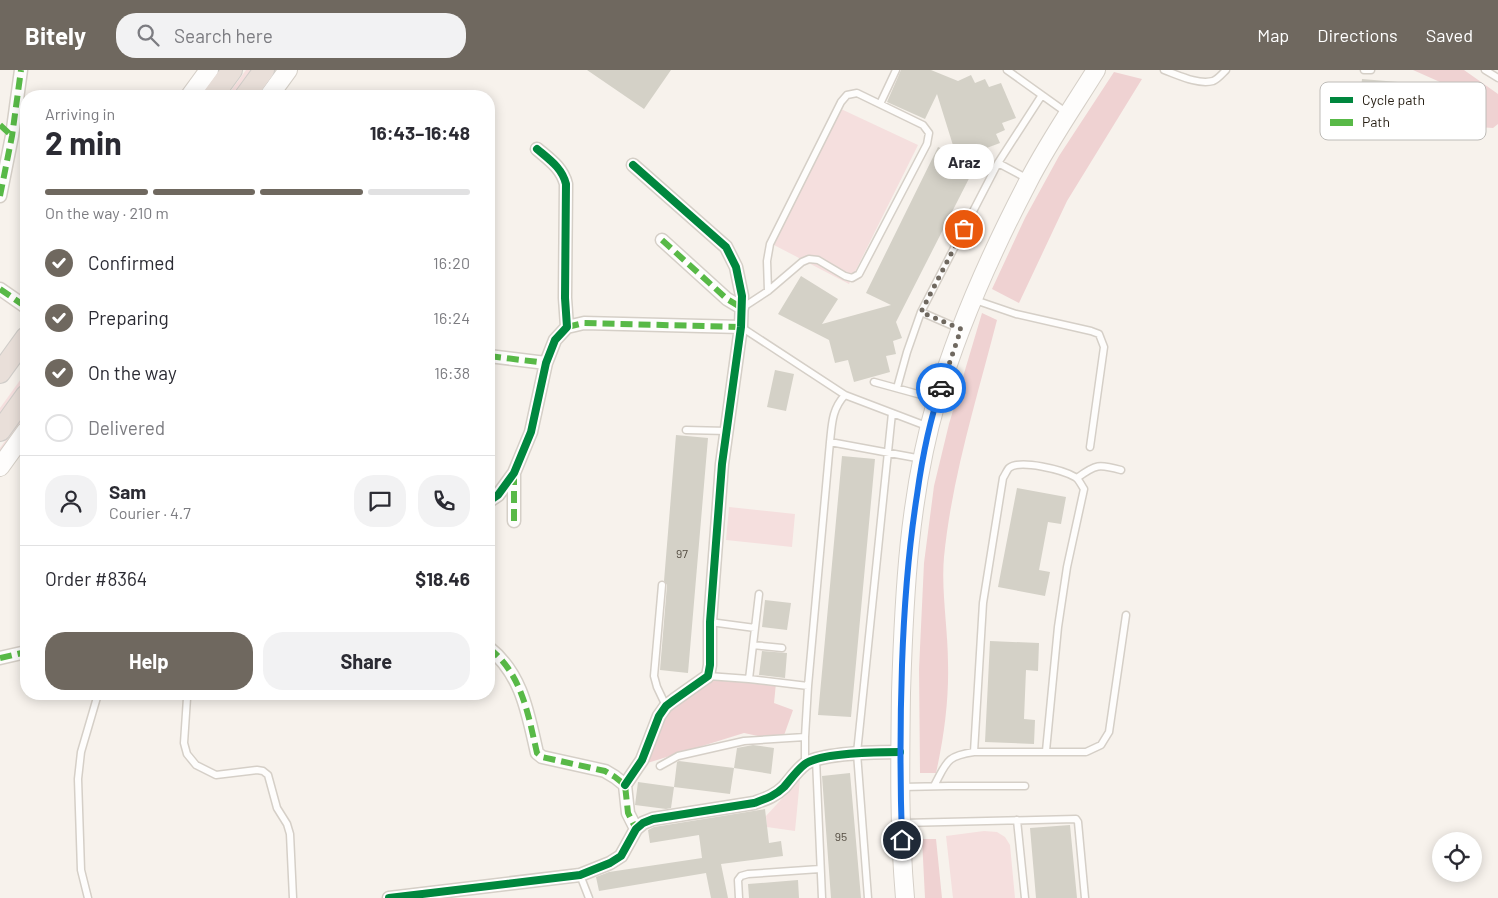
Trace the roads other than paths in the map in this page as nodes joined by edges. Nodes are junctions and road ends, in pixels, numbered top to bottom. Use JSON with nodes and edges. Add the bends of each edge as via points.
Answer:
{"nodes":[{"id":1,"x":21,"y":70,"type":"edge"},
{"id":2,"x":209,"y":70,"type":"edge"},
{"id":3,"x":232,"y":70,"type":"edge"},
{"id":4,"x":264,"y":70,"type":"edge"},
{"id":5,"x":288,"y":70,"type":"edge"},
{"id":6,"x":896,"y":70,"type":"edge"},
{"id":7,"x":1007,"y":70,"type":"edge"},
{"id":8,"x":1096,"y":70,"type":"edge"},
{"id":9,"x":1164,"y":70,"type":"edge"},
{"id":10,"x":1226,"y":70,"type":"edge"},
{"id":11,"x":1364,"y":70,"type":"edge"},
{"id":12,"x":1371,"y":70,"type":"edge"},
{"id":13,"x":1486,"y":70,"type":"edge"},
{"id":14,"x":1498,"y":78,"type":"edge"},
{"id":15,"x":194,"y":90,"type":"edge"},
{"id":16,"x":217,"y":90,"type":"edge"},
{"id":17,"x":249,"y":90,"type":"edge"},
{"id":18,"x":273,"y":90,"type":"edge"},
{"id":19,"x":1042,"y":95,"type":"junction"},
{"id":20,"x":880,"y":104,"type":"junction"},
{"id":21,"x":1068,"y":114,"type":"junction"},
{"id":22,"x":538,"y":149,"type":"dead end"},
{"id":23,"x":998,"y":162,"type":"junction"},
{"id":24,"x":633,"y":165,"type":"dead end"},
{"id":25,"x":1029,"y":180,"type":"junction"},
{"id":26,"x":0,"y":196,"type":"edge"},
{"id":27,"x":662,"y":240,"type":"dead end"},
{"id":28,"x":0,"y":289,"type":"edge"},
{"id":29,"x":768,"y":291,"type":"junction"},
{"id":30,"x":973,"y":299,"type":"junction"},
{"id":31,"x":20,"y":303,"type":"edge"},
{"id":32,"x":742,"y":308,"type":"junction"},
{"id":33,"x":921,"y":312,"type":"junction"},
{"id":34,"x":567,"y":327,"type":"junction"},
{"id":35,"x":741,"y":327,"type":"junction"},
{"id":36,"x":961,"y":329,"type":"junction"},
{"id":37,"x":20,"y":345,"type":"edge"},
{"id":38,"x":495,"y":357,"type":"edge"},
{"id":39,"x":546,"y":363,"type":"junction"},
{"id":40,"x":0,"y":373,"type":"edge"},
{"id":41,"x":874,"y":382,"type":"dead end"},
{"id":42,"x":897,"y":388,"type":"junction"},
{"id":43,"x":845,"y":395,"type":"junction"},
{"id":44,"x":937,"y":399,"type":"junction"},
{"id":45,"x":20,"y":403,"type":"edge"},
{"id":46,"x":892,"y":413,"type":"junction"},
{"id":47,"x":930,"y":428,"type":"junction"},
{"id":48,"x":686,"y":430,"type":"dead end"},
{"id":49,"x":0,"y":431,"type":"edge"},
{"id":50,"x":727,"y":431,"type":"junction"},
{"id":51,"x":20,"y":439,"type":"edge"},
{"id":52,"x":830,"y":442,"type":"junction"},
{"id":53,"x":1090,"y":447,"type":"dead end"},
{"id":54,"x":888,"y":452,"type":"junction"},
{"id":55,"x":922,"y":459,"type":"junction"},
{"id":56,"x":0,"y":467,"type":"edge"},
{"id":57,"x":1121,"y":470,"type":"dead end"},
{"id":58,"x":514,"y":474,"type":"junction"},
{"id":59,"x":1077,"y":478,"type":"junction"},
{"id":60,"x":495,"y":497,"type":"edge"},
{"id":61,"x":514,"y":521,"type":"dead end"},
{"id":62,"x":662,"y":585,"type":"dead end"},
{"id":63,"x":759,"y":594,"type":"dead end"},
{"id":64,"x":1126,"y":615,"type":"dead end"},
{"id":65,"x":710,"y":622,"type":"junction"},
{"id":66,"x":755,"y":628,"type":"junction"},
{"id":67,"x":753,"y":645,"type":"junction"},
{"id":68,"x":782,"y":648,"type":"dead end"},
{"id":69,"x":20,"y":653,"type":"edge"},
{"id":70,"x":495,"y":653,"type":"edge"},
{"id":71,"x":0,"y":658,"type":"edge"},
{"id":72,"x":708,"y":676,"type":"junction"},
{"id":73,"x":749,"y":679,"type":"junction"},
{"id":74,"x":808,"y":686,"type":"junction"},
{"id":75,"x":96,"y":700,"type":"edge"},
{"id":76,"x":187,"y":700,"type":"edge"},
{"id":77,"x":666,"y":706,"type":"junction"},
{"id":78,"x":805,"y":737,"type":"junction"},
{"id":79,"x":1046,"y":751,"type":"junction"},
{"id":80,"x":900,"y":752,"type":"junction"},
{"id":81,"x":974,"y":752,"type":"junction"},
{"id":82,"x":857,"y":753,"type":"junction"},
{"id":83,"x":811,"y":761,"type":"junction"},
{"id":84,"x":660,"y":766,"type":"dead end"},
{"id":85,"x":625,"y":785,"type":"junction"},
{"id":86,"x":934,"y":786,"type":"junction"},
{"id":87,"x":1025,"y":786,"type":"dead end"},
{"id":88,"x":900,"y":787,"type":"junction"},
{"id":89,"x":1018,"y":820,"type":"junction"},
{"id":90,"x":901,"y":823,"type":"junction"},
{"id":91,"x":636,"y":829,"type":"junction"},
{"id":92,"x":820,"y":869,"type":"junction"},
{"id":93,"x":580,"y":875,"type":"junction"},
{"id":94,"x":465,"y":894,"type":"edge"},
{"id":95,"x":88,"y":898,"type":"edge"},
{"id":96,"x":293,"y":898,"type":"edge"},
{"id":97,"x":389,"y":898,"type":"edge"},
{"id":98,"x":589,"y":898,"type":"edge"},
{"id":99,"x":739,"y":898,"type":"edge"},
{"id":100,"x":822,"y":898,"type":"edge"},
{"id":101,"x":868,"y":898,"type":"edge"},
{"id":102,"x":905,"y":898,"type":"edge"},
{"id":103,"x":1025,"y":898,"type":"edge"},
{"id":104,"x":1085,"y":898,"type":"edge"}],
"edges":[{"from":1,"to":26,"type":"street"},
{"from":2,"to":15,"type":"main road"},
{"from":3,"to":16,"type":"main road"},
{"from":4,"to":17,"type":"main road"},
{"from":5,"to":18,"type":"main road"},
{"from":6,"to":20,"type":"lane"},
{"from":7,"to":19,"type":"lane"},
{"from":8,"to":21,"type":"main road"},
{"from":9,"to":10,"type":"lane","via":[[1200,82],[1213,81]]},
{"from":11,"to":12,"type":"lane"},
{"from":13,"to":14,"type":"lane"},
{"from":19,"to":21,"type":"lane"},
{"from":19,"to":23,"type":"lane"},
{"from":20,"to":29,"type":"lane","via":[[857,93],[847,94],[840,102],[770,244]]},
{"from":20,"to":29,"type":"lane","via":[[923,125],[929,133],[927,144],[859,274],[852,278],[844,276],[818,260],[810,259]]},
{"from":21,"to":25,"type":"main road"},
{"from":22,"to":34,"type":"street","via":[[564,174],[566,184]]},
{"from":23,"to":25,"type":"lane"},
{"from":23,"to":33,"type":"lane"},
{"from":24,"to":32,"type":"street","via":[[726,247],[736,267]]},
{"from":25,"to":30,"type":"main road"},
{"from":27,"to":32,"type":"street","via":[[727,299]]},
{"from":28,"to":31,"type":"street"},
{"from":29,"to":32,"type":"lane"},
{"from":30,"to":36,"type":"main road"},
{"from":30,"to":53,"type":"lane","via":[[1016,314],[1099,334],[1104,347]]},
{"from":32,"to":35,"type":"street"},
{"from":33,"to":36,"type":"lane"},
{"from":33,"to":42,"type":"lane"},
{"from":34,"to":35,"type":"street","via":[[584,323]]},
{"from":34,"to":39,"type":"street","via":[[555,340]]},
{"from":35,"to":43,"type":"lane"},
{"from":35,"to":50,"type":"street"},
{"from":36,"to":44,"type":"main road"},
{"from":37,"to":40,"type":"main road"},
{"from":38,"to":39,"type":"street"},
{"from":39,"to":58,"type":"street","via":[[531,432]]},
{"from":41,"to":42,"type":"lane"},
{"from":42,"to":44,"type":"lane"},
{"from":43,"to":46,"type":"lane"},
{"from":43,"to":52,"type":"lane","via":[[835,410]]},
{"from":44,"to":47,"type":"main road"},
{"from":45,"to":49,"type":"main road"},
{"from":46,"to":47,"type":"lane"},
{"from":46,"to":54,"type":"lane"},
{"from":47,"to":55,"type":"main road"},
{"from":48,"to":50,"type":"lane"},
{"from":50,"to":65,"type":"street"},
{"from":51,"to":56,"type":"main road"},
{"from":52,"to":54,"type":"lane"},
{"from":52,"to":74,"type":"lane"},
{"from":54,"to":55,"type":"lane"},
{"from":54,"to":82,"type":"lane"},
{"from":55,"to":80,"type":"main road","via":[[906,576]]},
{"from":57,"to":59,"type":"lane","via":[[1098,466]]},
{"from":58,"to":60,"type":"street"},
{"from":58,"to":61,"type":"street"},
{"from":59,"to":79,"type":"lane","via":[[1084,489],[1058,627]]},
{"from":59,"to":81,"type":"lane","via":[[1028,464],[1008,468],[1003,478],[983,603]]},
{"from":62,"to":77,"type":"lane","via":[[654,676]]},
{"from":63,"to":66,"type":"lane"},
{"from":64,"to":79,"type":"lane","via":[[1109,732],[1101,745],[1086,752]]},
{"from":65,"to":66,"type":"lane"},
{"from":65,"to":72,"type":"street"},
{"from":66,"to":67,"type":"lane"},
{"from":67,"to":68,"type":"lane"},
{"from":67,"to":73,"type":"lane"},
{"from":69,"to":71,"type":"street"},
{"from":70,"to":85,"type":"street","via":[[512,672],[525,702],[537,753],[542,758],[605,771]]},
{"from":72,"to":73,"type":"lane"},
{"from":72,"to":77,"type":"street"},
{"from":73,"to":74,"type":"lane"},
{"from":74,"to":78,"type":"lane"},
{"from":75,"to":95,"type":"lane","via":[[81,752],[78,779],[82,870]]},
{"from":76,"to":96,"type":"lane","via":[[184,743],[187,754],[196,765],[216,775],[257,770],[268,775],[277,808],[290,834]]},
{"from":77,"to":85,"type":"street","via":[[642,760]]},
{"from":78,"to":83,"type":"lane"},
{"from":78,"to":84,"type":"lane","via":[[744,741],[678,756]]},
{"from":79,"to":81,"type":"lane"},
{"from":80,"to":82,"type":"street"},
{"from":80,"to":88,"type":"main road"},
{"from":81,"to":86,"type":"lane","via":[[953,756],[946,762]]},
{"from":82,"to":83,"type":"street"},
{"from":82,"to":101,"type":"lane"},
{"from":83,"to":91,"type":"street","via":[[770,798],[653,819]]},
{"from":83,"to":92,"type":"lane"},
{"from":85,"to":91,"type":"street","via":[[628,812]]},
{"from":86,"to":87,"type":"lane"},
{"from":86,"to":88,"type":"lane"},
{"from":88,"to":90,"type":"main road"},
{"from":89,"to":90,"type":"lane"},
{"from":89,"to":103,"type":"lane"},
{"from":89,"to":104,"type":"lane","via":[[1076,819]]},
{"from":90,"to":102,"type":"main road"},
{"from":91,"to":93,"type":"street","via":[[621,856],[610,864]]},
{"from":92,"to":99,"type":"lane","via":[[741,876],[738,880]]},
{"from":92,"to":100,"type":"lane"},
{"from":93,"to":94,"type":"street"},
{"from":93,"to":98,"type":"lane"},
{"from":94,"to":97,"type":"street"}]}
